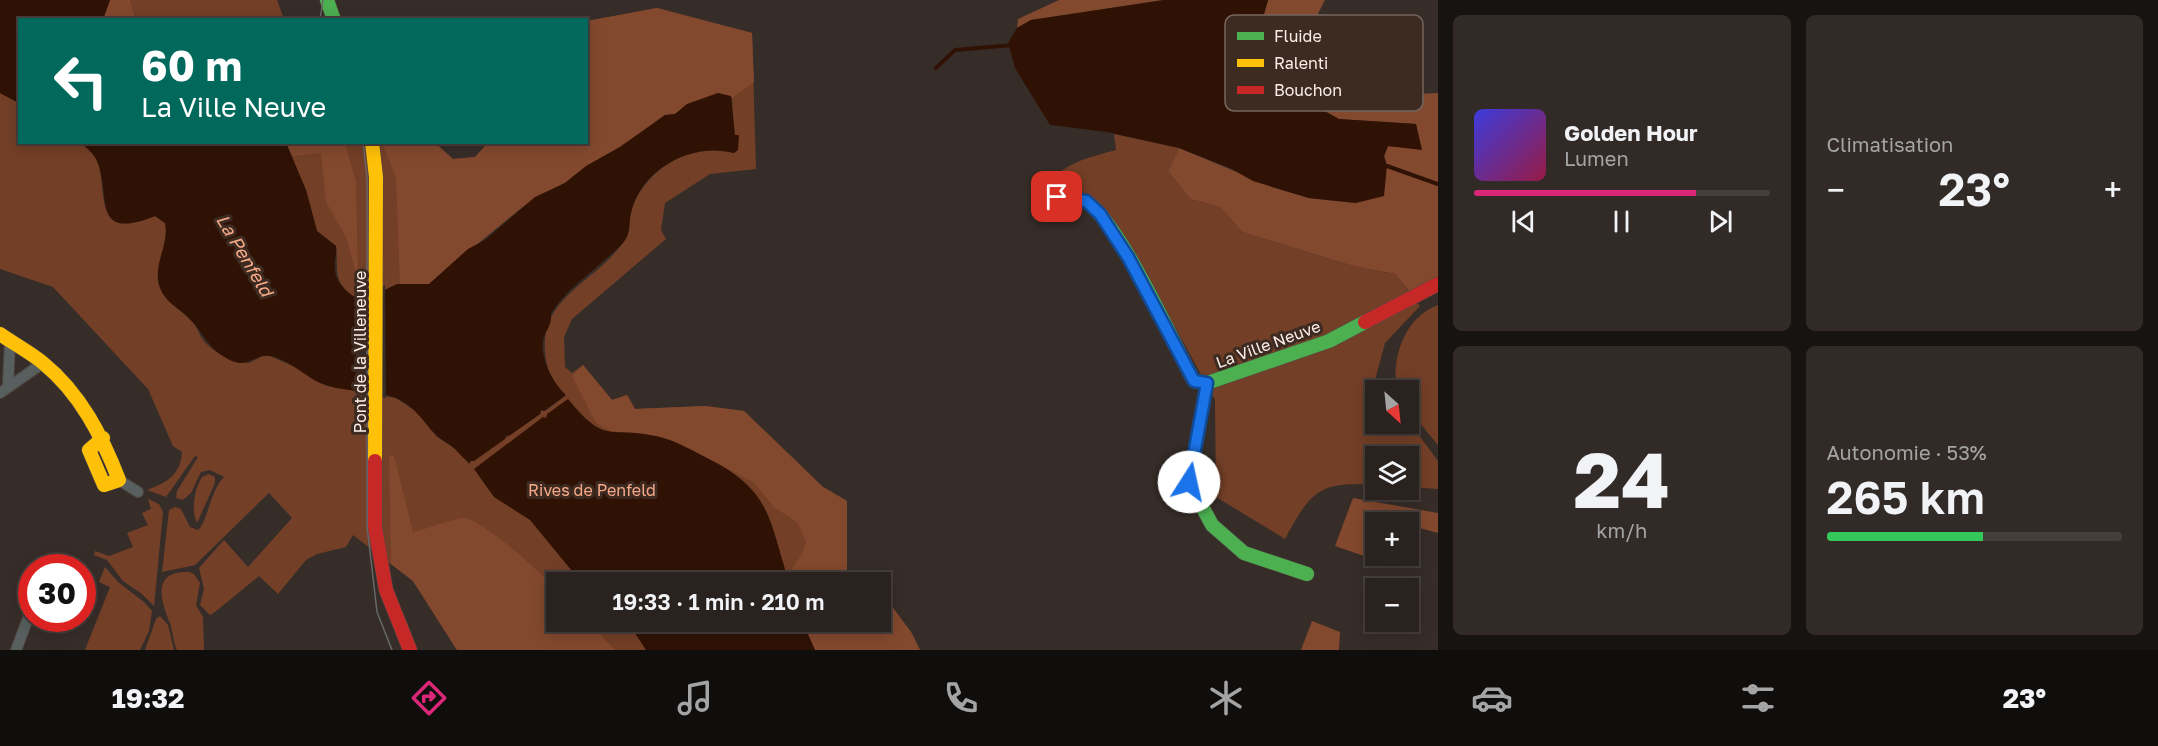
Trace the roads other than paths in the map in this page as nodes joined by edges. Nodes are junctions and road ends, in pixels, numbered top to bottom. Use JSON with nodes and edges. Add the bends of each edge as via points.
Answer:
{"nodes":[{"id":1,"x":327,"y":0,"type":"edge"},
{"id":2,"x":333,"y":18,"type":"edge"},
{"id":3,"x":372,"y":144,"type":"edge"},
{"id":4,"x":1057,"y":197,"type":"dead end"},
{"id":5,"x":1438,"y":284,"type":"edge"},
{"id":6,"x":5,"y":337,"type":"edge"},
{"id":7,"x":43,"y":363,"type":"junction"},
{"id":8,"x":1207,"y":383,"type":"junction"},
{"id":9,"x":4,"y":389,"type":"edge"},
{"id":10,"x":119,"y":480,"type":"joint"},
{"id":11,"x":1189,"y":482,"type":"junction"},
{"id":12,"x":138,"y":492,"type":"dead end"},
{"id":13,"x":1178,"y":495,"type":"dead end"},
{"id":14,"x":1307,"y":574,"type":"dead end"},
{"id":15,"x":23,"y":632,"type":"edge"},
{"id":16,"x":16,"y":650,"type":"edge"},
{"id":17,"x":410,"y":650,"type":"edge"}],
"edges":[{"from":1,"to":2,"type":"street"},
{"from":3,"to":17,"type":"street","name":"Pont de la Villeneuve","via":[[376,177],[375,527],[386,590]]},
{"from":4,"to":8,"type":"street","name":"La Ville Neuve","via":[[1086,201],[1100,214],[1128,257],[1194,381]]},
{"from":5,"to":8,"type":"street","name":"La Ville Neuve","via":[[1329,340]]},
{"from":6,"to":7,"type":"street"},
{"from":6,"to":9,"type":"street"},
{"from":7,"to":9,"type":"street"},
{"from":7,"to":10,"type":"street","via":[[68,387],[103,438]]},
{"from":8,"to":11,"type":"street"},
{"from":10,"to":12,"type":"street"},
{"from":11,"to":13,"type":"street"},
{"from":11,"to":14,"type":"street","via":[[1212,525],[1244,553]]},
{"from":15,"to":16,"type":"street"}]}
